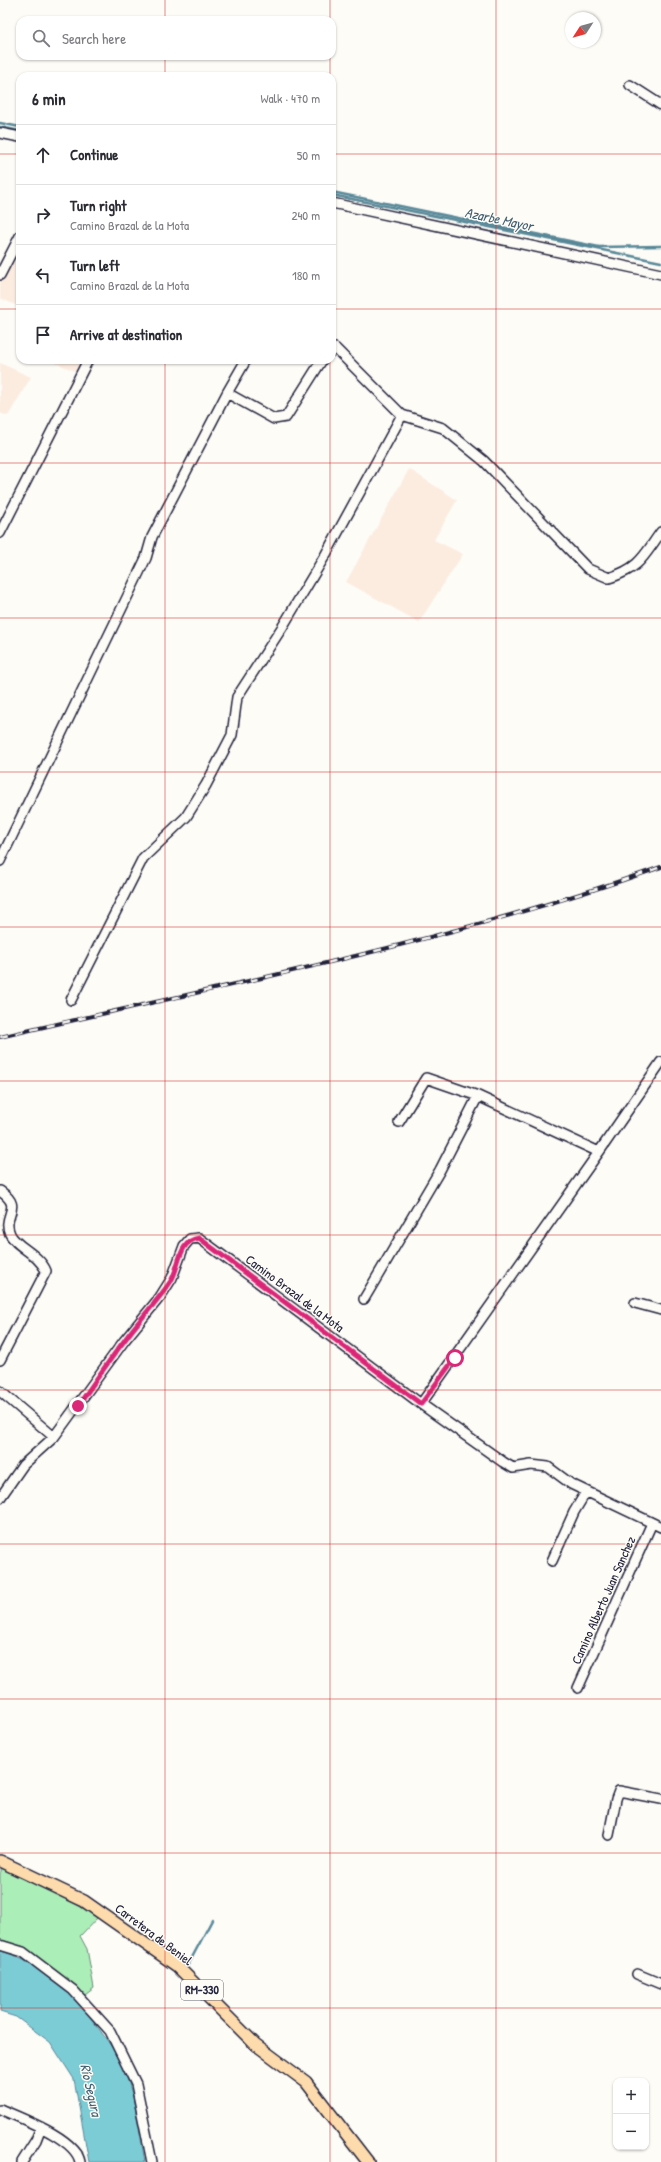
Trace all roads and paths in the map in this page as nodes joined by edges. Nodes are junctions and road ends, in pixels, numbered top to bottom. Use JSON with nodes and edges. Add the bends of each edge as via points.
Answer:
{"nodes":[{"id":1,"x":630,"y":85,"type":"dead end"},
{"id":2,"x":661,"y":105,"type":"edge"},
{"id":3,"x":0,"y":133,"type":"edge"},
{"id":4,"x":16,"y":137,"type":"edge"},
{"id":5,"x":336,"y":204,"type":"edge"},
{"id":6,"x":16,"y":244,"type":"edge"},
{"id":7,"x":661,"y":274,"type":"edge"},
{"id":8,"x":0,"y":275,"type":"edge"},
{"id":9,"x":336,"y":349,"type":"edge"},
{"id":10,"x":86,"y":364,"type":"edge"},
{"id":11,"x":244,"y":364,"type":"edge"},
{"id":12,"x":319,"y":364,"type":"edge"},
{"id":13,"x":227,"y":393,"type":"junction"},
{"id":14,"x":402,"y":415,"type":"junction"},
{"id":15,"x":661,"y":532,"type":"edge"},
{"id":16,"x":0,"y":533,"type":"edge"},
{"id":17,"x":0,"y":861,"type":"edge"},
{"id":18,"x":71,"y":1000,"type":"dead end"},
{"id":19,"x":661,"y":1062,"type":"edge"},
{"id":20,"x":478,"y":1096,"type":"junction"},
{"id":21,"x":399,"y":1122,"type":"dead end"},
{"id":22,"x":599,"y":1152,"type":"junction"},
{"id":23,"x":0,"y":1191,"type":"edge"},
{"id":24,"x":364,"y":1299,"type":"dead end"},
{"id":25,"x":635,"y":1303,"type":"dead end"},
{"id":26,"x":661,"y":1310,"type":"edge"},
{"id":27,"x":0,"y":1360,"type":"edge"},
{"id":28,"x":0,"y":1391,"type":"edge"},
{"id":29,"x":421,"y":1404,"type":"junction"},
{"id":30,"x":54,"y":1437,"type":"junction"},
{"id":31,"x":586,"y":1492,"type":"junction"},
{"id":32,"x":0,"y":1498,"type":"edge"},
{"id":33,"x":652,"y":1523,"type":"junction"},
{"id":34,"x":661,"y":1527,"type":"edge"},
{"id":35,"x":552,"y":1561,"type":"dead end"},
{"id":36,"x":578,"y":1688,"type":"dead end"},
{"id":37,"x":661,"y":1799,"type":"edge"},
{"id":38,"x":609,"y":1835,"type":"dead end"},
{"id":39,"x":0,"y":1861,"type":"edge"},
{"id":40,"x":0,"y":1945,"type":"edge"},
{"id":41,"x":637,"y":1974,"type":"dead end"},
{"id":42,"x":661,"y":1984,"type":"edge"},
{"id":43,"x":0,"y":2108,"type":"edge"},
{"id":44,"x":41,"y":2127,"type":"junction"},
{"id":45,"x":22,"y":2162,"type":"edge"},
{"id":46,"x":80,"y":2162,"type":"edge"},
{"id":47,"x":152,"y":2162,"type":"edge"},
{"id":48,"x":368,"y":2162,"type":"edge"}],
"edges":[{"from":1,"to":2,"type":"street"},
{"from":3,"to":4,"type":"street"},
{"from":5,"to":7,"type":"street"},
{"from":6,"to":8,"type":"street"},
{"from":9,"to":14,"type":"street"},
{"from":10,"to":16,"type":"street"},
{"from":11,"to":13,"type":"street"},
{"from":12,"to":13,"type":"street","via":[[286,417],[274,419]]},
{"from":13,"to":17,"type":"street","via":[[152,537],[146,558]]},
{"from":14,"to":15,"type":"street","via":[[443,428],[484,461],[588,569],[609,578],[626,572],[638,564]]},
{"from":14,"to":18,"type":"street","via":[[326,554],[237,697],[232,735],[206,785],[186,817],[143,858]]},
{"from":19,"to":22,"type":"street"},
{"from":20,"to":21,"type":"street","via":[[426,1078]]},
{"from":20,"to":22,"type":"street"},
{"from":20,"to":24,"type":"street","via":[[440,1170]]},
{"from":22,"to":29,"type":"street"},
{"from":23,"to":27,"type":"street","via":[[10,1197],[13,1208],[7,1226],[10,1236],[42,1263],[46,1271]]},
{"from":25,"to":26,"type":"street"},
{"from":28,"to":30,"type":"street"},
{"from":29,"to":30,"type":"street","name":"Camino Brazal de la Mota","via":[[199,1238],[190,1239],[184,1246],[172,1278],[160,1297],[124,1341]]},
{"from":29,"to":31,"type":"street","name":"Camino Brazal de la Mota","via":[[513,1468],[531,1465],[548,1467]]},
{"from":30,"to":32,"type":"street","name":"Camino Brazal de la Mota","via":[[23,1465]]},
{"from":31,"to":33,"type":"street","name":"Camino Brazal de la Mota"},
{"from":31,"to":35,"type":"street"},
{"from":33,"to":34,"type":"street","name":"Camino Brazal de la Mota"},
{"from":33,"to":36,"type":"street","name":"Camino Alberto Juan Sanchez"},
{"from":37,"to":38,"type":"street","via":[[619,1791]]},
{"from":39,"to":48,"type":"main road","name":"Carretera de Beniel","number":"RM-330","via":[[84,1902],[177,1966],[255,2044],[306,2082]]},
{"from":40,"to":47,"type":"street","via":[[23,1952],[73,1990],[110,2031],[136,2084]]},
{"from":41,"to":42,"type":"street"},
{"from":43,"to":44,"type":"street"},
{"from":44,"to":45,"type":"street"},
{"from":44,"to":46,"type":"street","via":[[63,2140],[79,2157]]}]}
